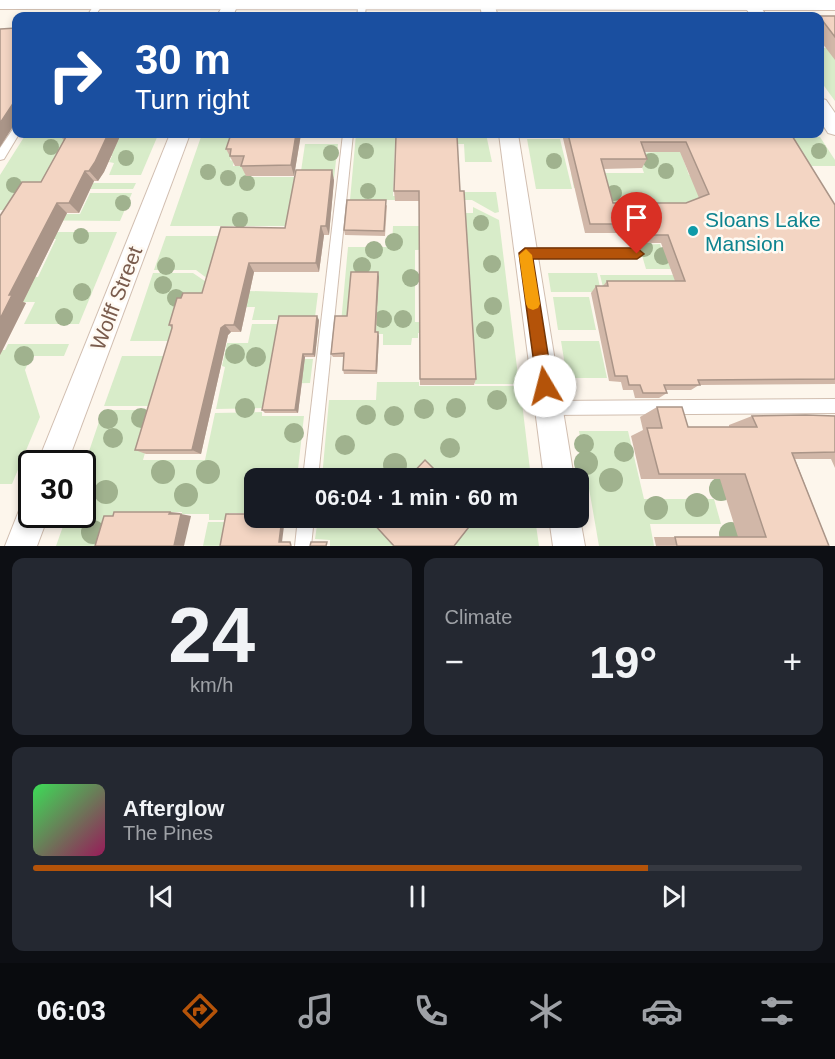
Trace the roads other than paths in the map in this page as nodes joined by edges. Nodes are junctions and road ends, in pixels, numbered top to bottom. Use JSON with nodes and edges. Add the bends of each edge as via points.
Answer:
{"nodes":[{"id":1,"x":0,"y":3,"type":"edge"},
{"id":2,"x":835,"y":4,"type":"edge"},
{"id":3,"x":95,"y":10,"type":"edge"},
{"id":4,"x":227,"y":10,"type":"edge"},
{"id":5,"x":362,"y":10,"type":"edge"},
{"id":6,"x":489,"y":10,"type":"edge"},
{"id":7,"x":755,"y":10,"type":"edge"},
{"id":8,"x":824,"y":112,"type":"edge"},
{"id":9,"x":835,"y":128,"type":"edge"},
{"id":10,"x":12,"y":137,"type":"edge"},
{"id":11,"x":178,"y":138,"type":"edge"},
{"id":12,"x":348,"y":138,"type":"edge"},
{"id":13,"x":509,"y":138,"type":"edge"},
{"id":14,"x":0,"y":156,"type":"edge"},
{"id":15,"x":525,"y":253,"type":"junction"},
{"id":16,"x":637,"y":254,"type":"dead end"},
{"id":17,"x":835,"y":406,"type":"edge"},
{"id":18,"x":548,"y":408,"type":"junction"},
{"id":19,"x":57,"y":450,"type":"edge"},
{"id":20,"x":311,"y":468,"type":"edge"},
{"id":21,"x":557,"y":468,"type":"edge"},
{"id":22,"x":28,"y":528,"type":"edge"},
{"id":23,"x":305,"y":528,"type":"edge"},
{"id":24,"x":566,"y":528,"type":"edge"},
{"id":25,"x":21,"y":546,"type":"edge"},
{"id":26,"x":303,"y":546,"type":"edge"},
{"id":27,"x":569,"y":546,"type":"edge"}],
"edges":[{"from":1,"to":3,"type":"street"},
{"from":2,"to":7,"type":"street"},
{"from":3,"to":4,"type":"street"},
{"from":4,"to":5,"type":"street"},
{"from":5,"to":6,"type":"street"},
{"from":6,"to":7,"type":"street"},
{"from":8,"to":9,"type":"street"},
{"from":10,"to":14,"type":"lane"},
{"from":11,"to":19,"type":"street","name":"Wolff Street"},
{"from":12,"to":20,"type":"lane"},
{"from":13,"to":15,"type":"street"},
{"from":15,"to":16,"type":"lane"},
{"from":15,"to":18,"type":"street"},
{"from":17,"to":18,"type":"lane"},
{"from":18,"to":21,"type":"street"},
{"from":22,"to":25,"type":"street"},
{"from":23,"to":26,"type":"lane"},
{"from":24,"to":27,"type":"street"}]}
